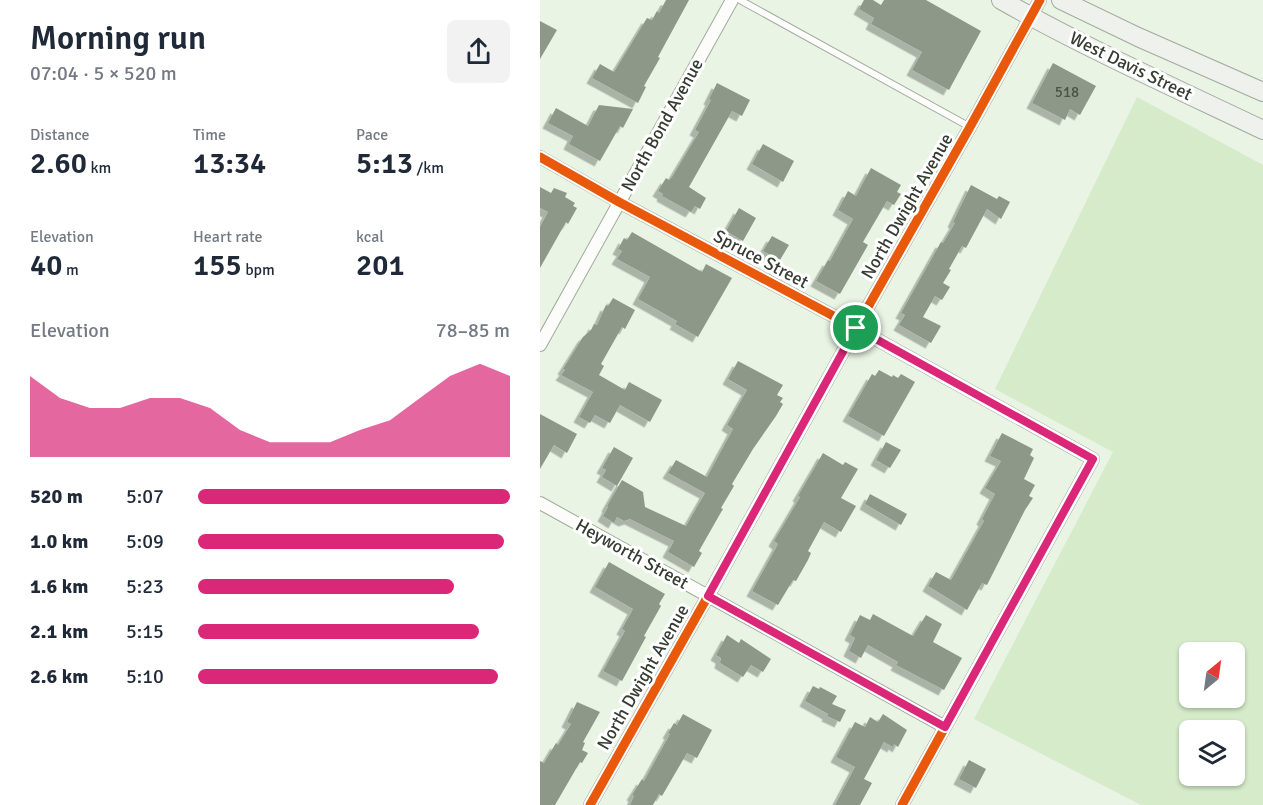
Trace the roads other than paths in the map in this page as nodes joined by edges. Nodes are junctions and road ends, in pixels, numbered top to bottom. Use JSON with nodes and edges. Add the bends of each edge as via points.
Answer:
{"nodes":[{"id":1,"x":732,"y":0,"type":"edge"},
{"id":2,"x":740,"y":0,"type":"edge"},
{"id":3,"x":1001,"y":0,"type":"edge"},
{"id":4,"x":1040,"y":0,"type":"edge"},
{"id":5,"x":1061,"y":0,"type":"edge"},
{"id":6,"x":1032,"y":18,"type":"junction"},
{"id":7,"x":1263,"y":92,"type":"edge"},
{"id":8,"x":970,"y":127,"type":"junction"},
{"id":9,"x":1263,"y":130,"type":"edge"},
{"id":10,"x":540,"y":157,"type":"edge"},
{"id":11,"x":619,"y":202,"type":"junction"},
{"id":12,"x":856,"y":328,"type":"junction"},
{"id":13,"x":540,"y":345,"type":"edge"},
{"id":14,"x":540,"y":503,"type":"edge"},
{"id":15,"x":708,"y":596,"type":"junction"},
{"id":16,"x":945,"y":727,"type":"junction"},
{"id":17,"x":590,"y":805,"type":"edge"},
{"id":18,"x":902,"y":805,"type":"edge"}],
"edges":[{"from":1,"to":11,"type":"street","name":"North Bond Avenue"},
{"from":2,"to":8,"type":"lane"},
{"from":3,"to":6,"type":"main road","name":"West Davis Street"},
{"from":4,"to":6,"type":"street","name":"North Dwight Avenue"},
{"from":5,"to":7,"type":"main road","name":"West Davis Street"},
{"from":6,"to":8,"type":"street","name":"North Dwight Avenue"},
{"from":6,"to":9,"type":"main road","name":"West Davis Street"},
{"from":8,"to":12,"type":"street","name":"North Dwight Avenue"},
{"from":10,"to":11,"type":"street","name":"Spruce Street"},
{"from":11,"to":12,"type":"street","name":"Spruce Street"},
{"from":11,"to":13,"type":"street","name":"North Bond Avenue"},
{"from":12,"to":15,"type":"street","name":"North Dwight Avenue"},
{"from":12,"to":16,"type":"street","name":"Spruce Street","via":[[1093,459]]},
{"from":14,"to":15,"type":"street","name":"Heyworth Street"},
{"from":15,"to":16,"type":"street","name":"Heyworth Street"},
{"from":15,"to":17,"type":"street","name":"North Dwight Avenue"},
{"from":16,"to":18,"type":"street"}]}
